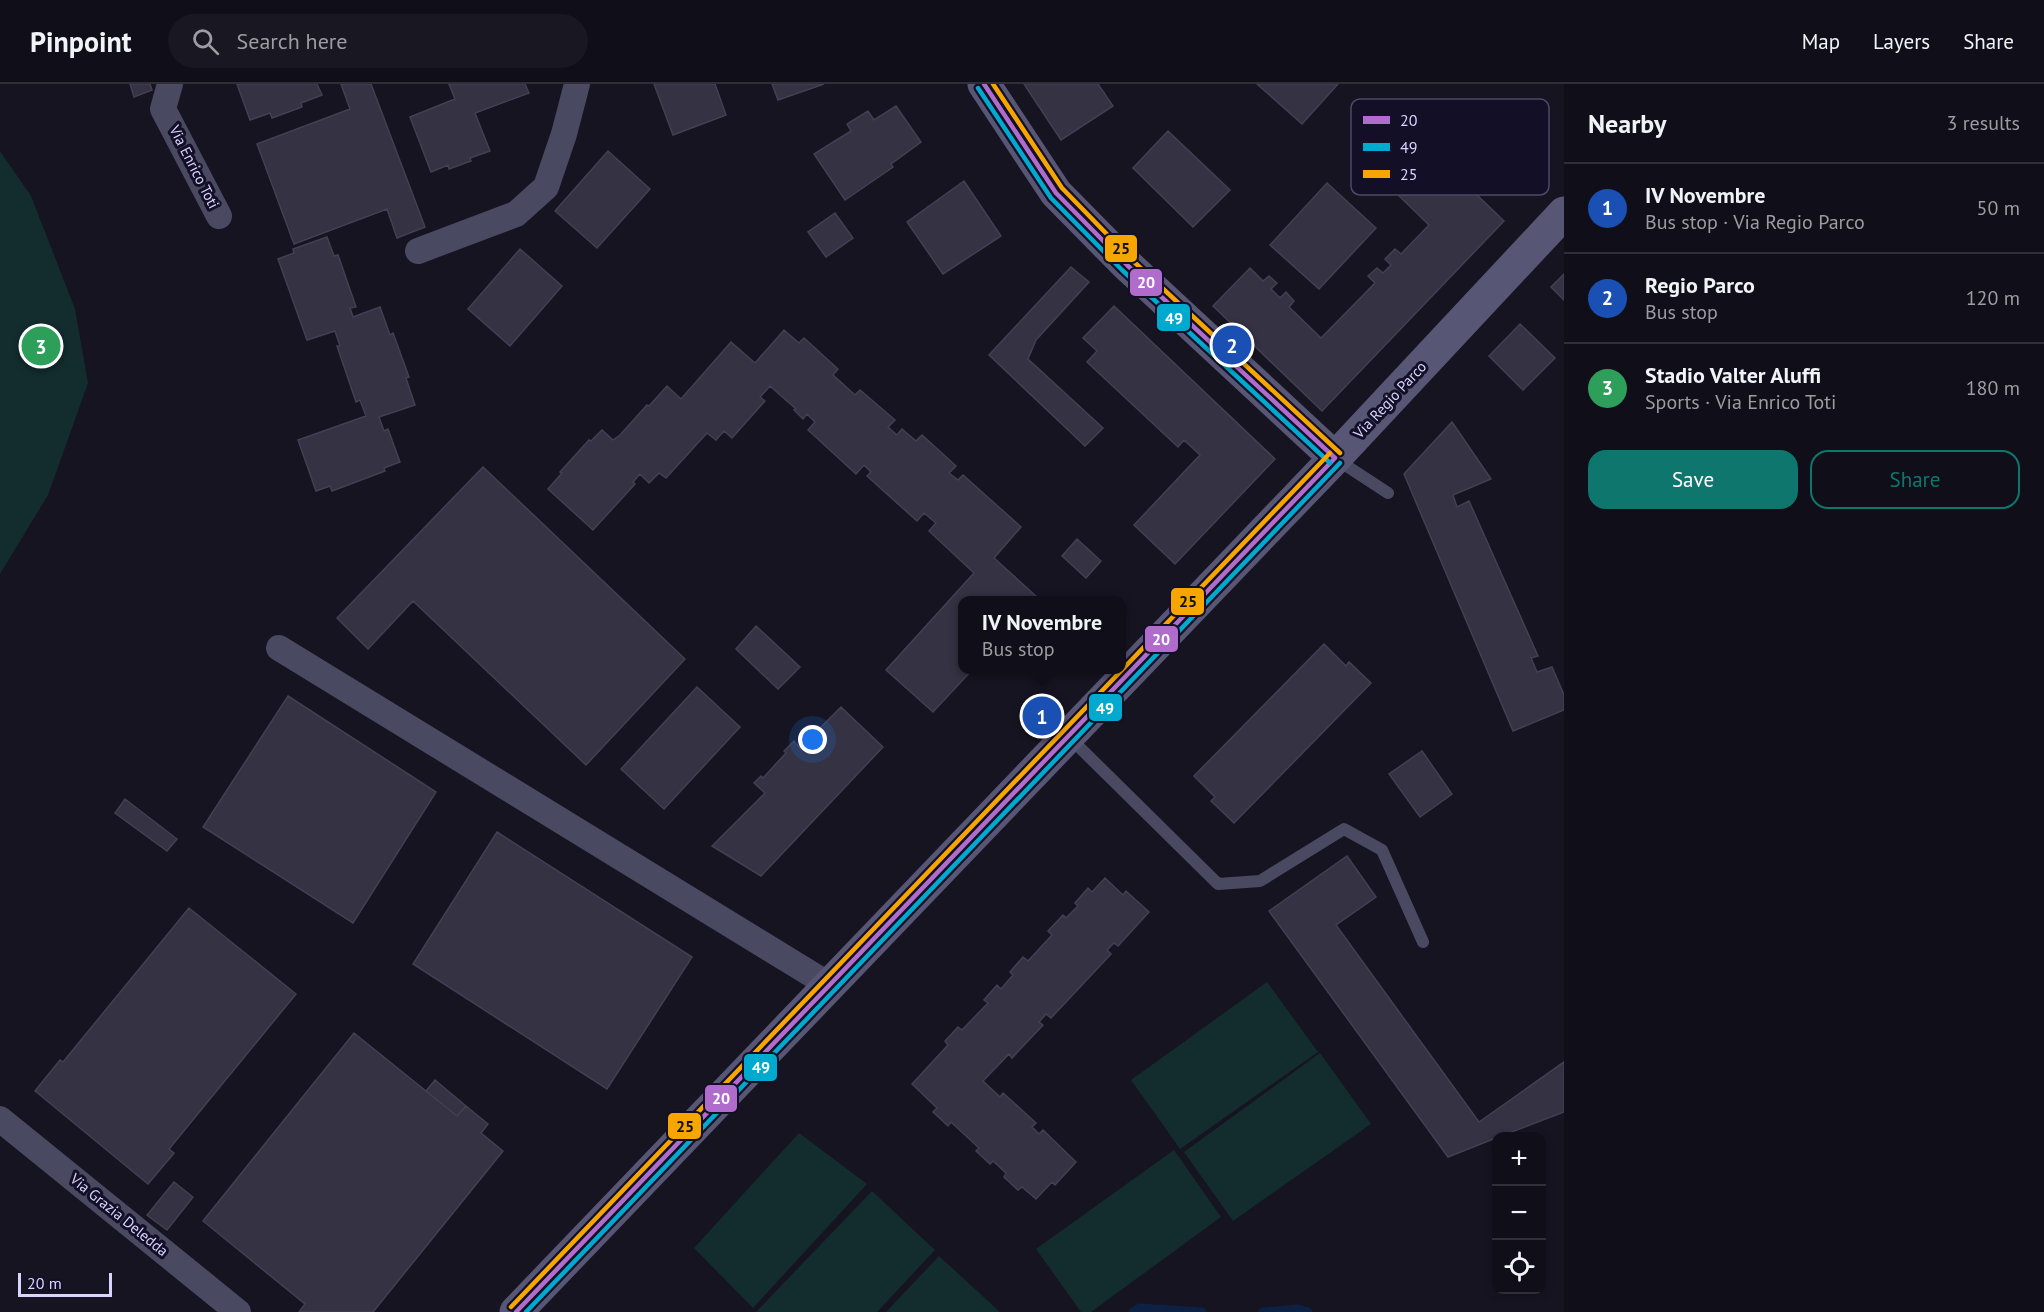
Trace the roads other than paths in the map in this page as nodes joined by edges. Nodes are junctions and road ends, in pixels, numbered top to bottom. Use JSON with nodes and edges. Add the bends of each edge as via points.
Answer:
{"nodes":[{"id":1,"x":170,"y":84,"type":"edge"},
{"id":2,"x":577,"y":84,"type":"edge"},
{"id":3,"x":984,"y":84,"type":"edge"},
{"id":4,"x":1564,"y":213,"type":"edge"},
{"id":5,"x":219,"y":216,"type":"dead end"},
{"id":6,"x":418,"y":250,"type":"dead end"},
{"id":7,"x":1335,"y":458,"type":"junction"},
{"id":8,"x":1388,"y":493,"type":"dead end"},
{"id":9,"x":279,"y":648,"type":"dead end"},
{"id":10,"x":1068,"y":736,"type":"junction"},
{"id":11,"x":1423,"y":942,"type":"dead end"},
{"id":12,"x":829,"y":985,"type":"junction"},
{"id":13,"x":0,"y":1119,"type":"edge"},
{"id":14,"x":238,"y":1312,"type":"edge"},
{"id":15,"x":516,"y":1312,"type":"edge"}],
"edges":[{"from":1,"to":5,"type":"street","name":"Via Enrico Toti","via":[[163,109]]},
{"from":2,"to":6,"type":"street","via":[[546,187],[516,214]]},
{"from":3,"to":7,"type":"street","via":[[1056,193],[1127,265]]},
{"from":4,"to":7,"type":"street","name":"Via Regio Parco"},
{"from":7,"to":8,"type":"lane"},
{"from":7,"to":10,"type":"street","name":"Via Regio Parco"},
{"from":9,"to":12,"type":"street"},
{"from":10,"to":11,"type":"lane","via":[[1218,884],[1260,881],[1344,829],[1382,850]]},
{"from":10,"to":12,"type":"street","name":"Via Regio Parco"},
{"from":12,"to":15,"type":"street","name":"Via Regio Parco"},
{"from":13,"to":14,"type":"street","name":"Via Grazia Deledda"}]}
